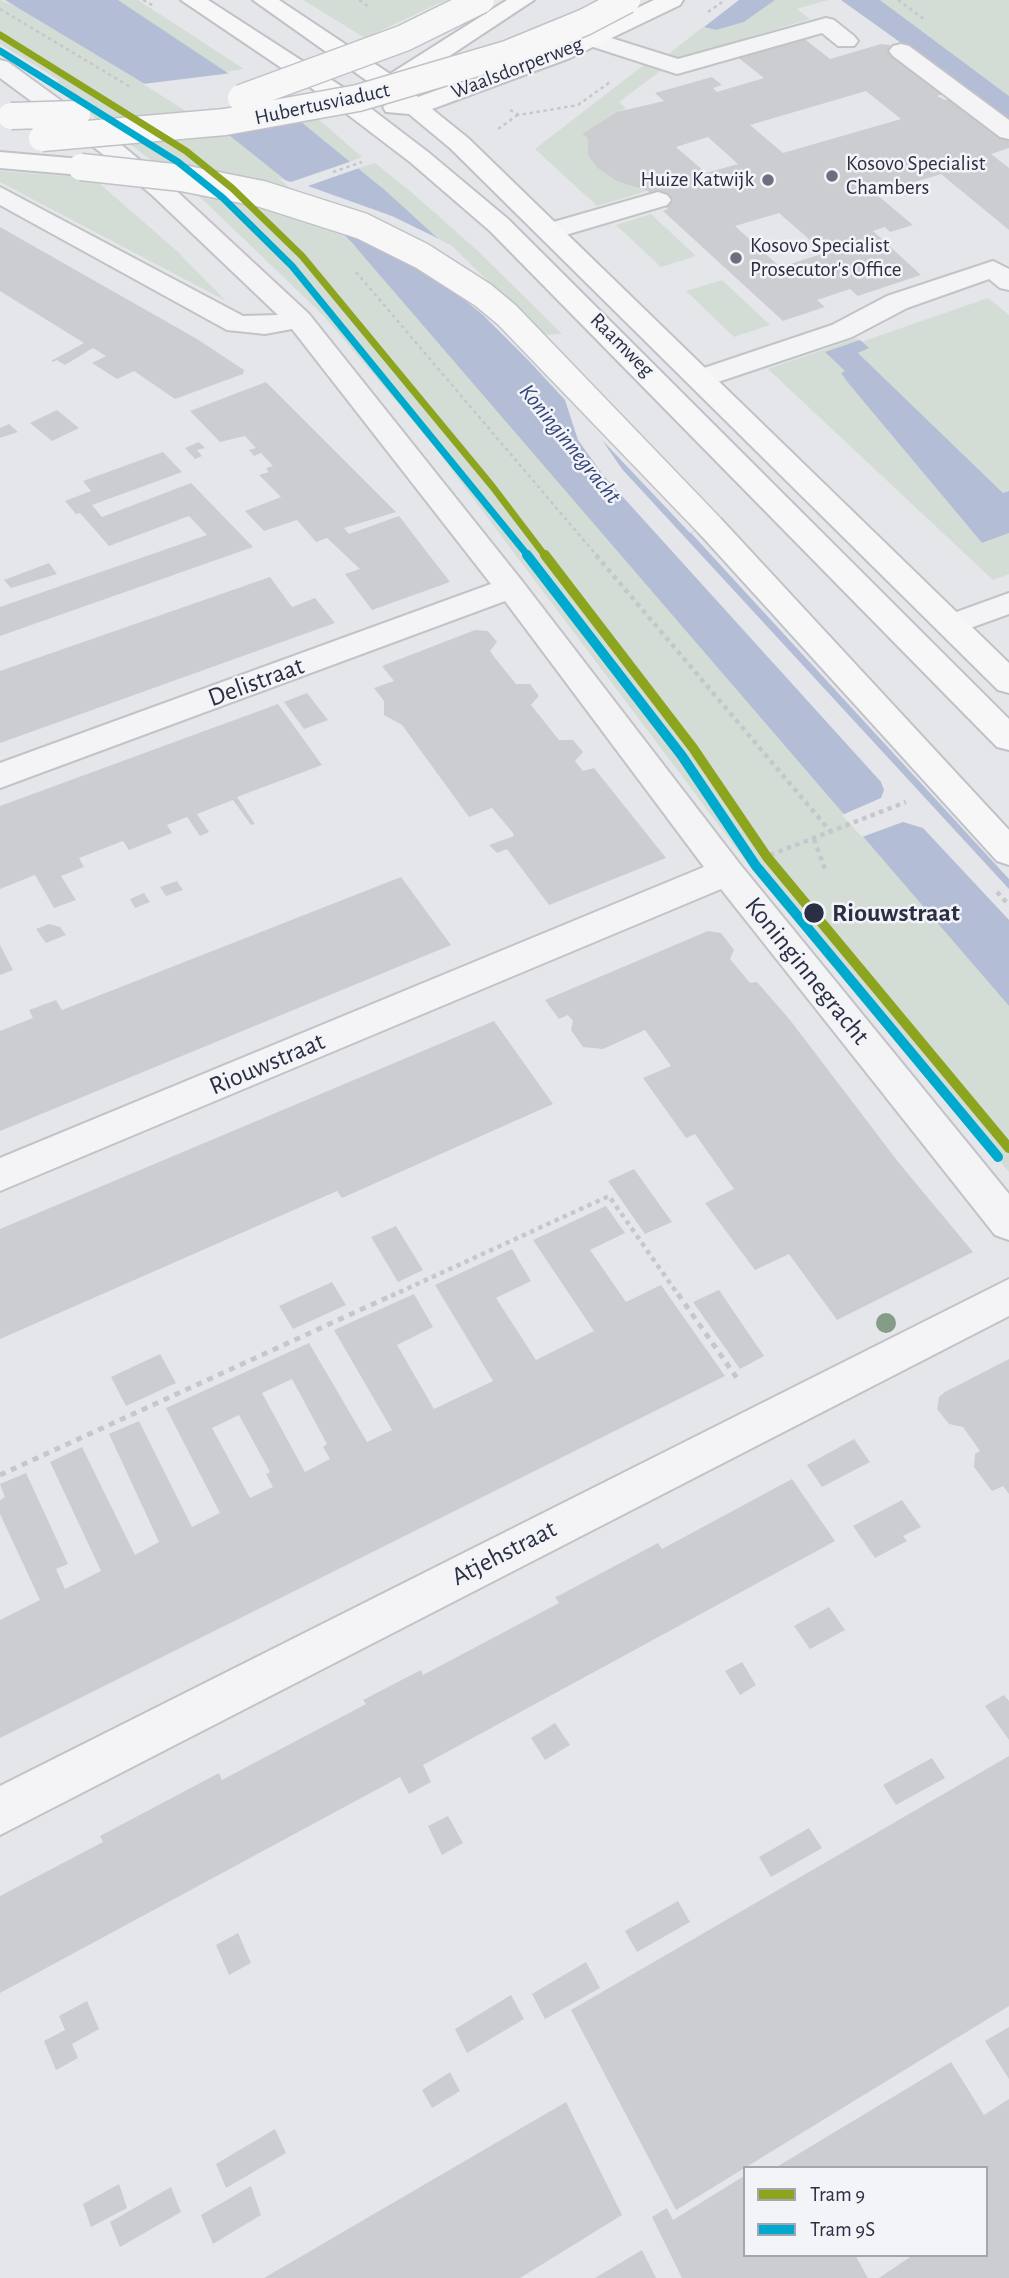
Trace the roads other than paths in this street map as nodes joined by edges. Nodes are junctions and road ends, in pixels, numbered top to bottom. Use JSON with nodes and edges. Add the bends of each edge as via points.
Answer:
{"nodes":[{"id":1,"x":192,"y":0,"type":"edge"},
{"id":2,"x":264,"y":0,"type":"edge"},
{"id":3,"x":481,"y":0,"type":"edge"},
{"id":4,"x":627,"y":0,"type":"edge"},
{"id":5,"x":672,"y":0,"type":"edge"},
{"id":6,"x":533,"y":7,"type":"edge"},
{"id":7,"x":480,"y":28,"type":"junction"},
{"id":8,"x":592,"y":39,"type":"junction"},
{"id":9,"x":846,"y":41,"type":"dead end"},
{"id":10,"x":901,"y":51,"type":"dead end"},
{"id":11,"x":550,"y":57,"type":"junction"},
{"id":12,"x":0,"y":67,"type":"edge"},
{"id":13,"x":389,"y":85,"type":"junction"},
{"id":14,"x":241,"y":97,"type":"junction"},
{"id":15,"x":415,"y":107,"type":"junction"},
{"id":16,"x":355,"y":108,"type":"junction"},
{"id":17,"x":4,"y":123,"type":"edge"},
{"id":18,"x":1009,"y":132,"type":"edge"},
{"id":19,"x":0,"y":160,"type":"edge"},
{"id":20,"x":0,"y":195,"type":"edge"},
{"id":21,"x":658,"y":200,"type":"dead end"},
{"id":22,"x":552,"y":232,"type":"junction"},
{"id":23,"x":1009,"y":282,"type":"edge"},
{"id":24,"x":299,"y":320,"type":"junction"},
{"id":25,"x":702,"y":378,"type":"junction"},
{"id":26,"x":511,"y":588,"type":"junction"},
{"id":27,"x":1009,"y":603,"type":"edge"},
{"id":28,"x":951,"y":625,"type":"junction"},
{"id":29,"x":1009,"y":682,"type":"edge"},
{"id":30,"x":1009,"y":739,"type":"edge"},
{"id":31,"x":0,"y":776,"type":"edge"},
{"id":32,"x":1009,"y":852,"type":"edge"},
{"id":33,"x":727,"y":872,"type":"junction"},
{"id":34,"x":0,"y":1175,"type":"edge"},
{"id":35,"x":1009,"y":1223,"type":"edge"},
{"id":36,"x":1009,"y":1296,"type":"edge"},
{"id":37,"x":0,"y":1811,"type":"edge"}],
"edges":[{"from":1,"to":16,"type":"main road","name":"Raamweg","via":[[298,66]]},
{"from":2,"to":13,"type":"main road","name":"Raamweg"},
{"from":3,"to":14,"type":"main road","bridge":true,"via":[[412,35]]},
{"from":4,"to":17,"type":"main road","name":"Hubertusviaduct","bridge":true,"via":[[507,54],[358,98],[214,124],[41,138]]},
{"from":5,"to":8,"type":"main road","name":"Waalsdorperweg"},
{"from":6,"to":7,"type":"main road"},
{"from":6,"to":14,"type":"main road","name":"Hubertusviaduct","bridge":true,"via":[[481,38],[413,59]]},
{"from":7,"to":11,"type":"main road"},
{"from":7,"to":13,"type":"main road"},
{"from":8,"to":9,"type":"street","via":[[677,67],[826,25]]},
{"from":8,"to":11,"type":"main road","name":"Waalsdorperweg"},
{"from":10,"to":18,"type":"street"},
{"from":11,"to":15,"type":"main road","name":"Waalsdorperweg"},
{"from":12,"to":24,"type":"street","name":"Koninginnegracht","via":[[131,164]]},
{"from":13,"to":15,"type":"main road","name":"Raamweg"},
{"from":13,"to":16,"type":"main road"},
{"from":14,"to":17,"type":"main road","name":"Hubertusviaduct","bridge":true},
{"from":15,"to":16,"type":"main road","name":"Waalsdorperweg"},
{"from":15,"to":22,"type":"main road","name":"Raamweg"},
{"from":16,"to":30,"type":"main road","name":"Raamweg","via":[[439,173],[532,256]]},
{"from":19,"to":32,"type":"main road","bridge":true,"via":[[182,178],[272,197],[362,226],[422,256],[483,295],[710,526]]},
{"from":20,"to":24,"type":"street","via":[[237,324],[265,326]]},
{"from":21,"to":22,"type":"street"},
{"from":22,"to":25,"type":"main road","name":"Raamweg"},
{"from":23,"to":25,"type":"street","via":[[993,269],[897,302],[842,331]]},
{"from":24,"to":26,"type":"street","name":"Koninginnegracht"},
{"from":25,"to":28,"type":"main road","name":"Raamweg"},
{"from":26,"to":31,"type":"street","name":"Delistraat"},
{"from":26,"to":33,"type":"street","name":"Koninginnegracht"},
{"from":27,"to":28,"type":"street"},
{"from":28,"to":29,"type":"main road","name":"Raamweg"},
{"from":33,"to":34,"type":"street","name":"Riouwstraat"},
{"from":33,"to":35,"type":"street","name":"Koninginnegracht"},
{"from":36,"to":37,"type":"street","name":"Atjehstraat"}]}
